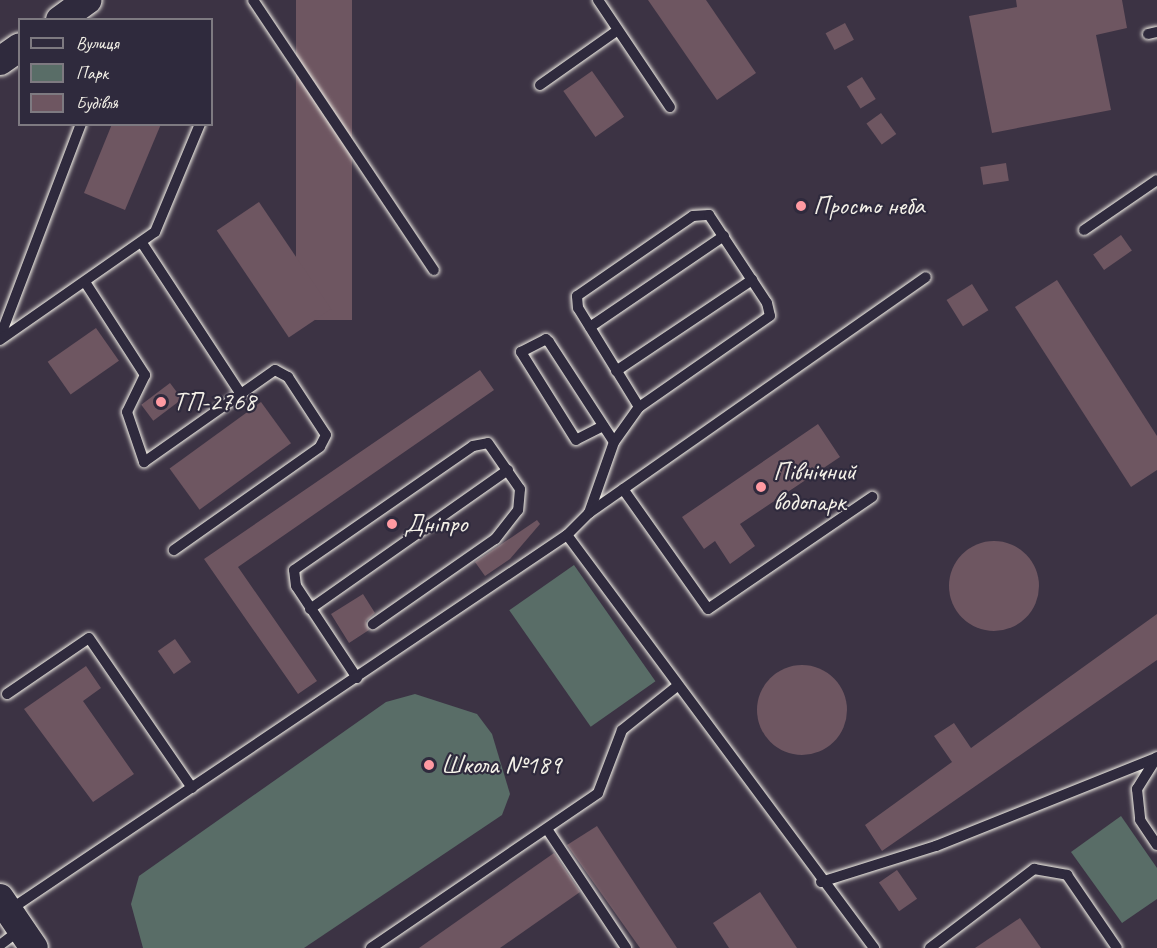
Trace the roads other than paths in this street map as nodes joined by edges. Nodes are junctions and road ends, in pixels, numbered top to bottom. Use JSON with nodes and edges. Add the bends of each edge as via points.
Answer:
{"nodes":[{"id":1,"x":88,"y":0,"type":"edge"},
{"id":2,"x":253,"y":0,"type":"edge"},
{"id":3,"x":598,"y":0,"type":"edge"},
{"id":4,"x":63,"y":18,"type":"edge"},
{"id":5,"x":618,"y":30,"type":"junction"},
{"id":6,"x":18,"y":48,"type":"edge"},
{"id":7,"x":0,"y":61,"type":"edge"},
{"id":8,"x":540,"y":86,"type":"dead end"},
{"id":9,"x":670,"y":107,"type":"dead end"},
{"id":10,"x":80,"y":126,"type":"edge"},
{"id":11,"x":199,"y":126,"type":"edge"},
{"id":12,"x":1157,"y":180,"type":"edge"},
{"id":13,"x":1084,"y":230,"type":"dead end"},
{"id":14,"x":724,"y":236,"type":"junction"},
{"id":15,"x":142,"y":243,"type":"junction"},
{"id":16,"x":434,"y":270,"type":"dead end"},
{"id":17,"x":926,"y":277,"type":"dead end"},
{"id":18,"x":752,"y":280,"type":"junction"},
{"id":19,"x":85,"y":282,"type":"junction"},
{"id":20,"x":590,"y":327,"type":"junction"},
{"id":21,"x":0,"y":338,"type":"edge"},
{"id":22,"x":616,"y":371,"type":"junction"},
{"id":23,"x":240,"y":393,"type":"junction"},
{"id":24,"x":639,"y":407,"type":"junction"},
{"id":25,"x":603,"y":426,"type":"junction"},
{"id":26,"x":614,"y":442,"type":"junction"},
{"id":27,"x":507,"y":470,"type":"junction"},
{"id":28,"x":623,"y":489,"type":"junction"},
{"id":29,"x":872,"y":497,"type":"dead end"},
{"id":30,"x":589,"y":513,"type":"junction"},
{"id":31,"x":567,"y":535,"type":"junction"},
{"id":32,"x":174,"y":550,"type":"dead end"},
{"id":33,"x":310,"y":609,"type":"junction"},
{"id":34,"x":373,"y":624,"type":"dead end"},
{"id":35,"x":357,"y":678,"type":"junction"},
{"id":36,"x":676,"y":687,"type":"junction"},
{"id":37,"x":7,"y":694,"type":"dead end"},
{"id":38,"x":1157,"y":757,"type":"edge"},
{"id":39,"x":192,"y":788,"type":"junction"},
{"id":40,"x":547,"y":829,"type":"junction"},
{"id":41,"x":1157,"y":845,"type":"edge"},
{"id":42,"x":821,"y":882,"type":"junction"},
{"id":43,"x":13,"y":926,"type":"edge"},
{"id":44,"x":371,"y":948,"type":"edge"},
{"id":45,"x":626,"y":948,"type":"edge"},
{"id":46,"x":874,"y":948,"type":"edge"},
{"id":47,"x":930,"y":948,"type":"edge"},
{"id":48,"x":1117,"y":948,"type":"edge"}],
"edges":[{"from":1,"to":4,"type":"street"},
{"from":2,"to":16,"type":"lane"},
{"from":3,"to":5,"type":"lane"},
{"from":5,"to":8,"type":"lane"},
{"from":5,"to":9,"type":"lane"},
{"from":6,"to":7,"type":"street"},
{"from":10,"to":21,"type":"lane"},
{"from":11,"to":15,"type":"lane","via":[[158,227]]},
{"from":12,"to":13,"type":"lane"},
{"from":14,"to":18,"type":"lane"},
{"from":14,"to":20,"type":"lane"},
{"from":14,"to":20,"type":"lane","via":[[709,215],[693,216],[581,292],[575,301]]},
{"from":15,"to":19,"type":"lane"},
{"from":15,"to":23,"type":"lane"},
{"from":17,"to":28,"type":"lane"},
{"from":18,"to":22,"type":"lane"},
{"from":18,"to":24,"type":"lane","via":[[770,309],[765,322]]},
{"from":19,"to":21,"type":"lane"},
{"from":19,"to":23,"type":"lane","via":[[145,375],[127,412],[144,462]]},
{"from":20,"to":22,"type":"lane"},
{"from":22,"to":24,"type":"lane"},
{"from":23,"to":32,"type":"lane","via":[[282,370],[323,429],[325,441]]},
{"from":24,"to":26,"type":"lane"},
{"from":25,"to":25,"type":"lane","via":[[546,339],[521,352],[576,440]]},
{"from":25,"to":26,"type":"lane"},
{"from":26,"to":30,"type":"lane"},
{"from":27,"to":33,"type":"lane"},
{"from":27,"to":33,"type":"lane","via":[[488,443],[473,446],[299,565],[293,578]]},
{"from":27,"to":34,"type":"lane","via":[[522,504],[495,539]]},
{"from":28,"to":29,"type":"lane","via":[[708,609]]},
{"from":28,"to":30,"type":"lane"},
{"from":30,"to":31,"type":"lane"},
{"from":31,"to":35,"type":"lane"},
{"from":31,"to":36,"type":"lane"},
{"from":33,"to":35,"type":"lane"},
{"from":35,"to":39,"type":"lane"},
{"from":36,"to":40,"type":"lane","via":[[622,730],[598,793]]},
{"from":36,"to":42,"type":"lane"},
{"from":37,"to":39,"type":"lane","via":[[89,638]]},
{"from":38,"to":41,"type":"lane","via":[[1137,789],[1140,820]]},
{"from":38,"to":42,"type":"lane","via":[[936,846]]},
{"from":39,"to":43,"type":"lane"},
{"from":40,"to":44,"type":"lane"},
{"from":40,"to":45,"type":"lane"},
{"from":42,"to":46,"type":"lane"},
{"from":47,"to":48,"type":"lane","via":[[1034,868],[1068,875]]}]}
